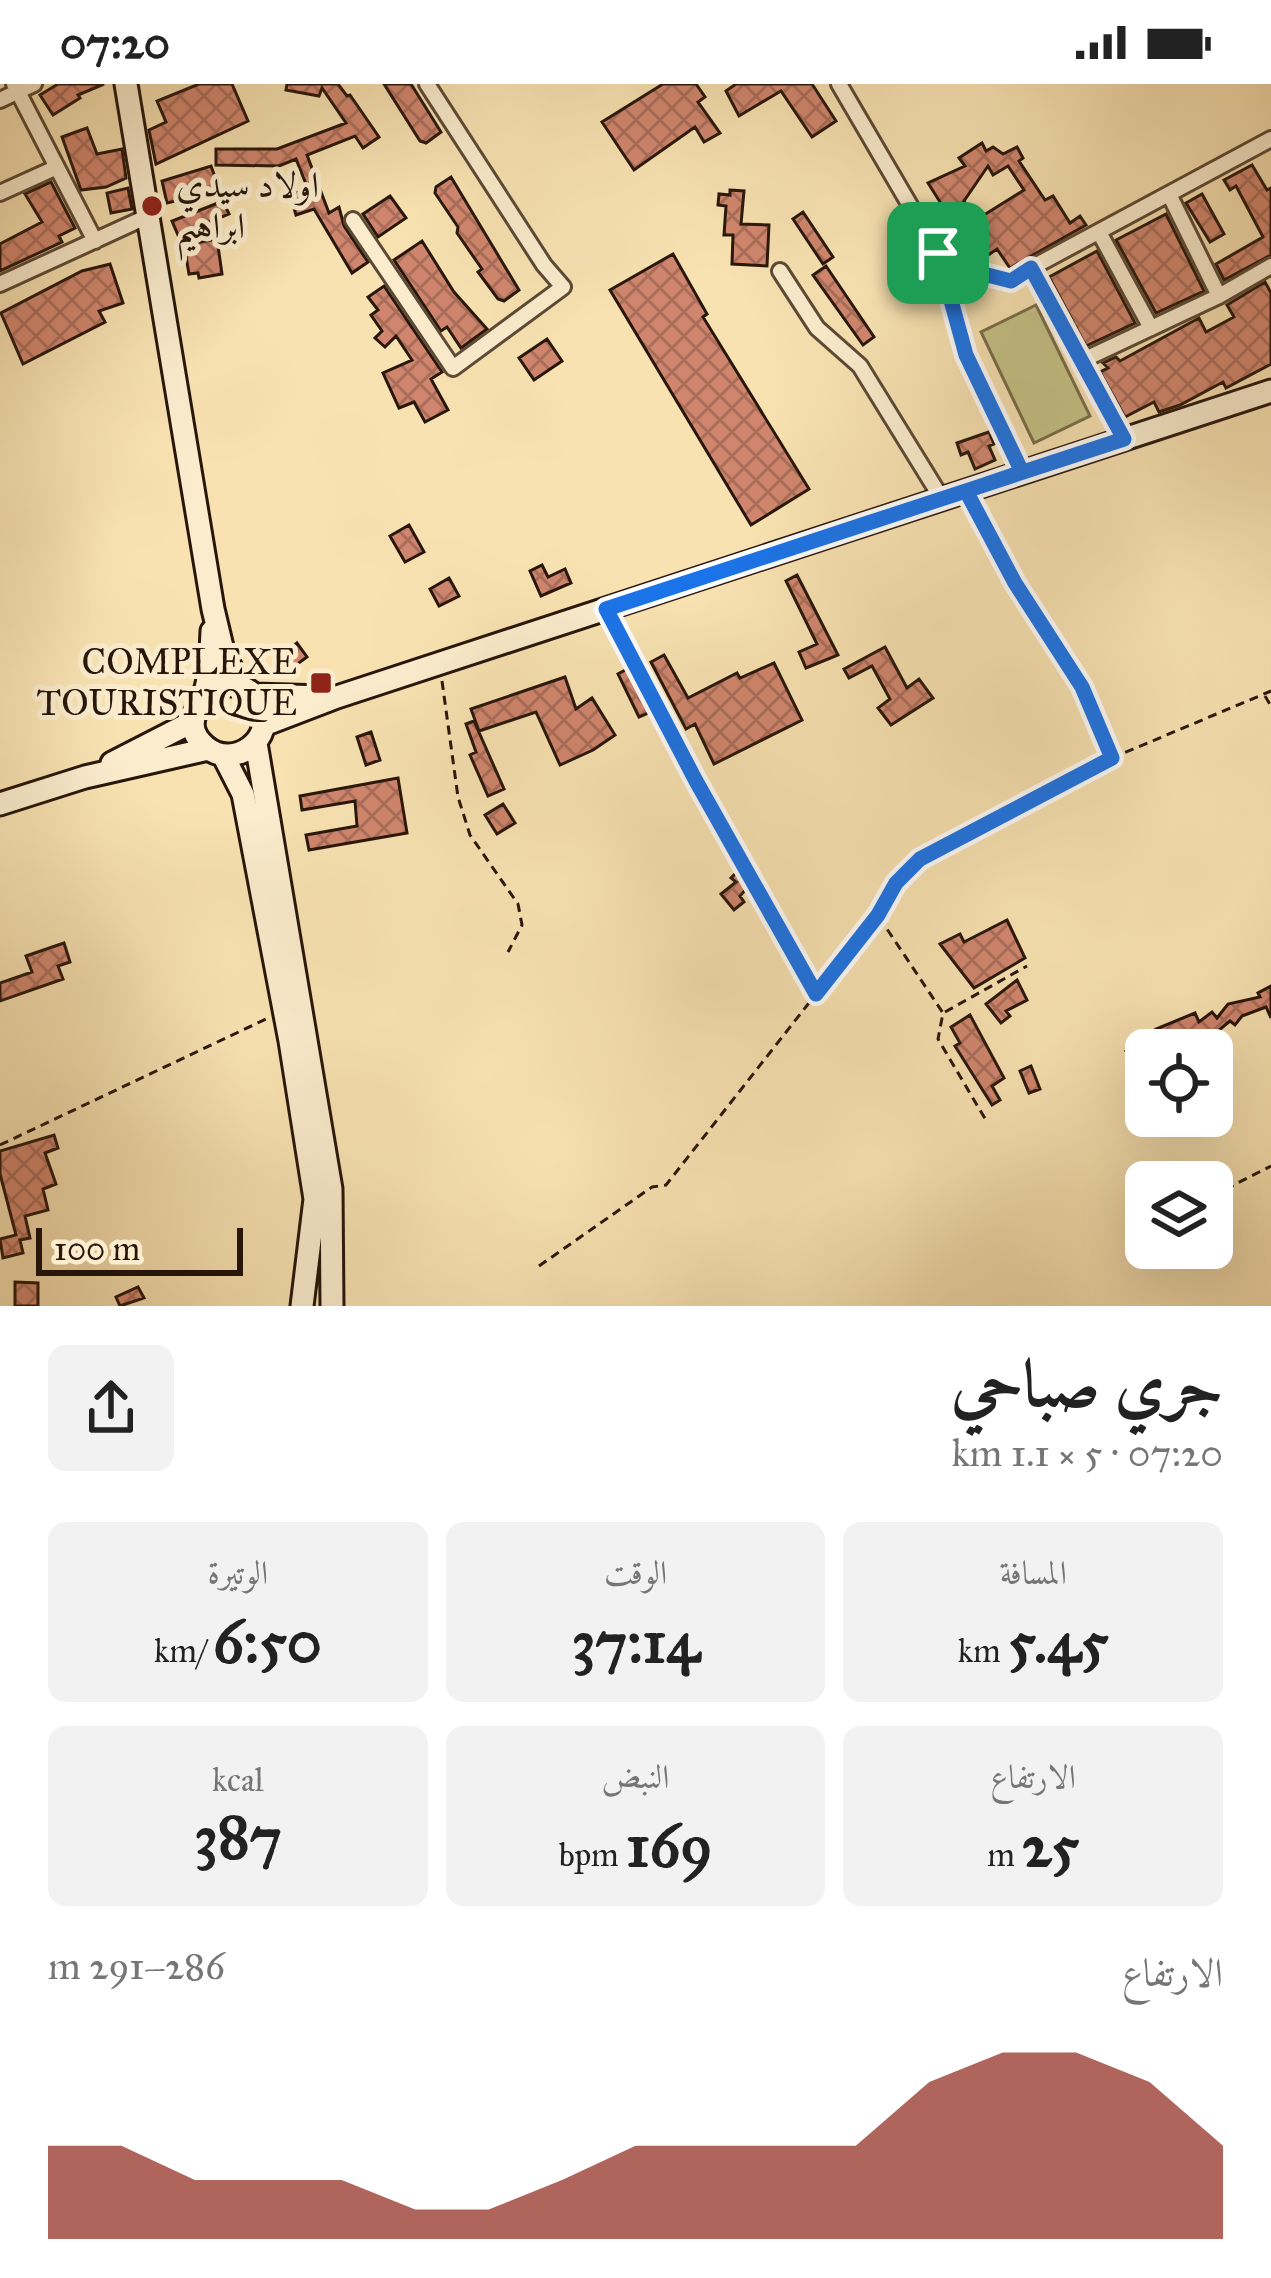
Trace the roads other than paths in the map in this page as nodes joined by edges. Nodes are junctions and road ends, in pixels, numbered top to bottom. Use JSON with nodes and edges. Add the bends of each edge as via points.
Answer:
{"nodes":[{"id":1,"x":34,"y":84,"type":"edge"},
{"id":2,"x":126,"y":84,"type":"edge"},
{"id":3,"x":427,"y":84,"type":"edge"},
{"id":4,"x":839,"y":84,"type":"edge"},
{"id":5,"x":16,"y":88,"type":"edge"},
{"id":6,"x":0,"y":100,"type":"edge"},
{"id":7,"x":1270,"y":142,"type":"edge"},
{"id":8,"x":55,"y":168,"type":"junction"},
{"id":9,"x":0,"y":193,"type":"edge"},
{"id":10,"x":1169,"y":194,"type":"junction"},
{"id":11,"x":146,"y":217,"type":"junction"},
{"id":12,"x":353,"y":220,"type":"dead end"},
{"id":13,"x":1099,"y":232,"type":"junction"},
{"id":14,"x":95,"y":242,"type":"junction"},
{"id":15,"x":938,"y":253,"type":"junction"},
{"id":16,"x":1271,"y":266,"type":"edge"},
{"id":17,"x":1031,"y":268,"type":"junction"},
{"id":18,"x":780,"y":272,"type":"dead end"},
{"id":19,"x":0,"y":284,"type":"edge"},
{"id":20,"x":1219,"y":296,"type":"junction"},
{"id":21,"x":1151,"y":328,"type":"junction"},
{"id":22,"x":1081,"y":361,"type":"junction"},
{"id":23,"x":1271,"y":391,"type":"edge"},
{"id":24,"x":1124,"y":439,"type":"junction"},
{"id":25,"x":1022,"y":472,"type":"junction"},
{"id":26,"x":941,"y":499,"type":"junction"},
{"id":27,"x":212,"y":609,"type":"junction"},
{"id":28,"x":247,"y":690,"type":"junction"},
{"id":29,"x":205,"y":692,"type":"junction"},
{"id":30,"x":337,"y":697,"type":"junction"},
{"id":31,"x":192,"y":722,"type":"junction"},
{"id":32,"x":260,"y":734,"type":"junction"},
{"id":33,"x":216,"y":752,"type":"junction"},
{"id":34,"x":85,"y":777,"type":"junction"},
{"id":35,"x":0,"y":804,"type":"edge"},
{"id":36,"x":302,"y":1306,"type":"edge"},
{"id":37,"x":332,"y":1306,"type":"edge"}],
"edges":[{"from":1,"to":5,"type":"street"},
{"from":2,"to":11,"type":"main road"},
{"from":3,"to":12,"type":"street","via":[[563,287],[453,368]]},
{"from":4,"to":15,"type":"street"},
{"from":5,"to":6,"type":"street"},
{"from":5,"to":8,"type":"street"},
{"from":7,"to":10,"type":"street"},
{"from":8,"to":9,"type":"street"},
{"from":8,"to":14,"type":"street"},
{"from":10,"to":13,"type":"street"},
{"from":10,"to":20,"type":"street"},
{"from":11,"to":14,"type":"street"},
{"from":11,"to":27,"type":"main road"},
{"from":13,"to":17,"type":"street"},
{"from":13,"to":21,"type":"street"},
{"from":14,"to":19,"type":"street"},
{"from":15,"to":17,"type":"street","via":[[1011,281]]},
{"from":15,"to":25,"type":"street","via":[[966,355]]},
{"from":16,"to":20,"type":"street"},
{"from":17,"to":22,"type":"street"},
{"from":18,"to":26,"type":"street","via":[[817,328],[860,366]]},
{"from":20,"to":21,"type":"street"},
{"from":21,"to":22,"type":"street"},
{"from":22,"to":24,"type":"street"},
{"from":23,"to":24,"type":"main road"},
{"from":24,"to":25,"type":"main road"},
{"from":25,"to":26,"type":"main road"},
{"from":26,"to":30,"type":"main road"},
{"from":27,"to":28,"type":"main road","via":[[223,652]]},
{"from":27,"to":29,"type":"main road"},
{"from":28,"to":29,"type":"main road","via":[[223,684]]},
{"from":28,"to":30,"type":"main road"},
{"from":28,"to":32,"type":"main road","via":[[264,713]]},
{"from":29,"to":31,"type":"main road"},
{"from":30,"to":32,"type":"main road"},
{"from":31,"to":33,"type":"main road"},
{"from":31,"to":34,"type":"main road"},
{"from":32,"to":33,"type":"main road","via":[[243,753]]},
{"from":32,"to":37,"type":"main road","via":[[331,1189]]},
{"from":33,"to":34,"type":"main road"},
{"from":33,"to":36,"type":"main road","via":[[243,794],[316,1199]]},
{"from":34,"to":35,"type":"main road"}]}
